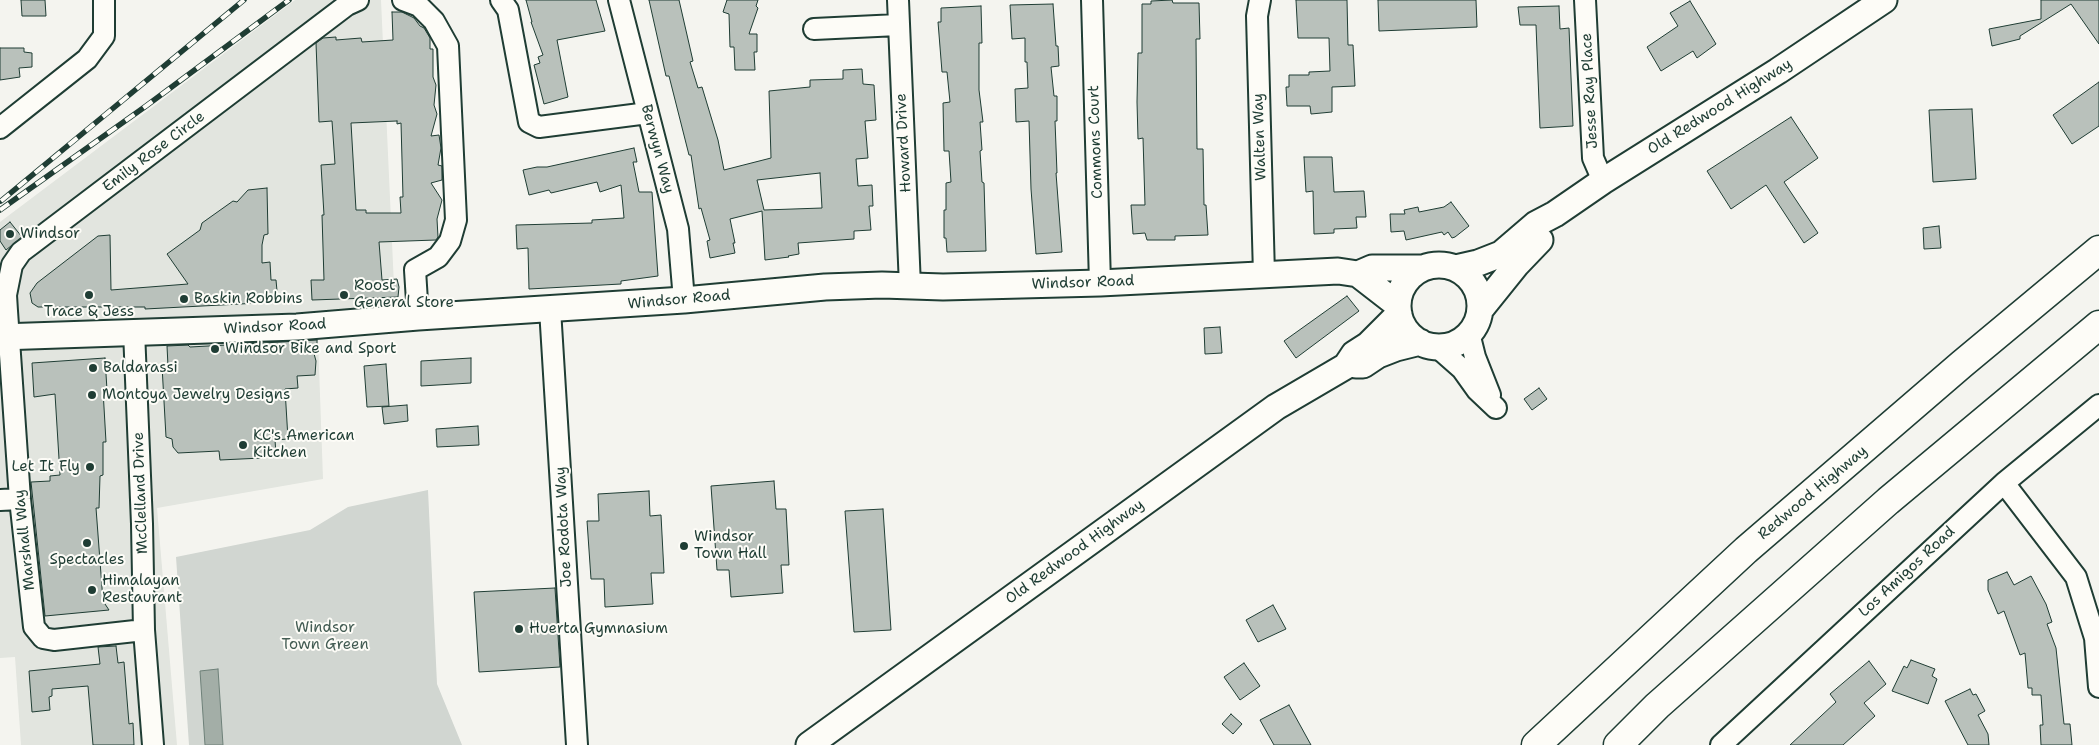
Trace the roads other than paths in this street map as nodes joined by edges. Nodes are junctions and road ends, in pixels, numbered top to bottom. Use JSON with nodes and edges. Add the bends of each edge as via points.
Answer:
{"nodes":[{"id":1,"x":104,"y":0,"type":"edge"},
{"id":2,"x":358,"y":0,"type":"edge"},
{"id":3,"x":403,"y":0,"type":"edge"},
{"id":4,"x":501,"y":0,"type":"edge"},
{"id":5,"x":620,"y":0,"type":"edge"},
{"id":6,"x":898,"y":0,"type":"edge"},
{"id":7,"x":1092,"y":0,"type":"edge"},
{"id":8,"x":1260,"y":0,"type":"edge"},
{"id":9,"x":1585,"y":0,"type":"edge"},
{"id":10,"x":1868,"y":5,"type":"edge"},
{"id":11,"x":898,"y":25,"type":"junction"},
{"id":12,"x":814,"y":29,"type":"dead end"},
{"id":13,"x":648,"y":113,"type":"junction"},
{"id":14,"x":0,"y":128,"type":"edge"},
{"id":15,"x":1603,"y":181,"type":"junction"},
{"id":16,"x":1555,"y":214,"type":"junction"},
{"id":17,"x":2099,"y":250,"type":"edge"},
{"id":18,"x":1423,"y":268,"type":"junction"},
{"id":19,"x":1456,"y":268,"type":"junction"},
{"id":20,"x":1358,"y":274,"type":"junction"},
{"id":21,"x":1264,"y":275,"type":"junction"},
{"id":22,"x":1100,"y":283,"type":"junction"},
{"id":23,"x":910,"y":286,"type":"junction"},
{"id":24,"x":684,"y":300,"type":"junction"},
{"id":25,"x":550,"y":309,"type":"junction"},
{"id":26,"x":1399,"y":310,"type":"junction"},
{"id":27,"x":1480,"y":310,"type":"junction"},
{"id":28,"x":418,"y":317,"type":"junction"},
{"id":29,"x":2099,"y":325,"type":"edge"},
{"id":30,"x":134,"y":331,"type":"junction"},
{"id":31,"x":1468,"y":333,"type":"junction"},
{"id":32,"x":4,"y":337,"type":"edge"},
{"id":33,"x":1428,"y":345,"type":"junction"},
{"id":34,"x":1346,"y":366,"type":"junction"},
{"id":35,"x":2099,"y":406,"type":"edge"},
{"id":36,"x":2004,"y":483,"type":"junction"},
{"id":37,"x":20,"y":499,"type":"junction"},
{"id":38,"x":0,"y":500,"type":"edge"},
{"id":39,"x":144,"y":630,"type":"junction"},
{"id":40,"x":2099,"y":687,"type":"edge"},
{"id":41,"x":153,"y":745,"type":"edge"},
{"id":42,"x":577,"y":745,"type":"edge"},
{"id":43,"x":809,"y":745,"type":"edge"},
{"id":44,"x":1536,"y":745,"type":"edge"},
{"id":45,"x":1618,"y":745,"type":"edge"},
{"id":46,"x":1720,"y":745,"type":"edge"}],
"edges":[{"from":1,"to":14,"type":"street","via":[[104,36],[87,59]]},
{"from":2,"to":32,"type":"street","name":"Emily Rose Circle","via":[[340,10],[21,252],[8,279]]},
{"from":3,"to":28,"type":"street","via":[[419,6],[434,21],[448,46],[456,211],[450,241],[438,257],[415,270]]},
{"from":4,"to":13,"type":"street","via":[[508,10],[528,122],[539,127]]},
{"from":5,"to":13,"type":"street","name":"Berwyn Way"},
{"from":6,"to":11,"type":"street","name":"Howard Drive"},
{"from":7,"to":22,"type":"street","name":"Commons Court"},
{"from":8,"to":21,"type":"street","name":"Walten Way","via":[[1257,16]]},
{"from":9,"to":15,"type":"street","name":"Jesse Ray Place","via":[[1593,158]]},
{"from":10,"to":15,"type":"main road","name":"Old Redwood Highway","via":[[1778,71]]},
{"from":11,"to":12,"type":"street"},
{"from":11,"to":23,"type":"street","name":"Howard Drive"},
{"from":13,"to":24,"type":"street","name":"Berwyn Way","via":[[678,229]]},
{"from":15,"to":16,"type":"main road","name":"Old Redwood Highway"},
{"from":16,"to":19,"type":"main road","name":"Old Redwood Highway","via":[[1536,224],[1501,254]]},
{"from":16,"to":27,"type":"main road","name":"Old Redwood Highway","via":[[1544,236],[1516,264]]},
{"from":17,"to":44,"type":"highway","name":"Redwood Highway","via":[[1746,550]]},
{"from":18,"to":19,"type":"main road","via":[[1445,265]]},
{"from":18,"to":20,"type":"main road","name":"Windsor Road","via":[[1372,268]]},
{"from":18,"to":26,"type":"main road","via":[[1405,283]]},
{"from":19,"to":27,"type":"main road","via":[[1475,285]]},
{"from":20,"to":21,"type":"main road","name":"Windsor Road","via":[[1338,271]]},
{"from":20,"to":26,"type":"main road"},
{"from":21,"to":22,"type":"main road","name":"Windsor Road"},
{"from":22,"to":23,"type":"main road","name":"Windsor Road"},
{"from":23,"to":24,"type":"main road","name":"Windsor Road","via":[[825,287]]},
{"from":24,"to":25,"type":"main road","name":"Windsor Road"},
{"from":25,"to":28,"type":"main road","name":"Windsor Road"},
{"from":25,"to":42,"type":"street","name":"Joe Rodota Way"},
{"from":26,"to":33,"type":"main road","via":[[1403,325],[1411,335]]},
{"from":26,"to":34,"type":"main road","name":"Old Redwood Highway"},
{"from":27,"to":31,"type":"main road","via":[[1478,320]]},
{"from":28,"to":30,"type":"main road","name":"Windsor Road","via":[[297,327]]},
{"from":29,"to":45,"type":"highway","via":[[1888,501],[1657,706]]},
{"from":30,"to":32,"type":"main road","name":"Windsor Road"},
{"from":30,"to":39,"type":"street","name":"McClelland Drive"},
{"from":31,"to":33,"type":"main road","via":[[1463,340],[1450,345]]},
{"from":31,"to":33,"type":"street","via":[[1474,357],[1496,408],[1462,369]]},
{"from":32,"to":37,"type":"street","name":"Marshall Way"},
{"from":33,"to":34,"type":"main road","name":"Old Redwood Highway","via":[[1387,351],[1363,364]]},
{"from":34,"to":43,"type":"main road","name":"Old Redwood Highway","via":[[1276,407]]},
{"from":35,"to":36,"type":"street","name":"Los Amigos Road"},
{"from":36,"to":40,"type":"street","via":[[2076,577],[2095,638]]},
{"from":36,"to":46,"type":"street","name":"Los Amigos Road"},
{"from":37,"to":38,"type":"street"},
{"from":37,"to":39,"type":"street","name":"Marshall Way","via":[[34,627],[43,638],[54,640]]},
{"from":39,"to":41,"type":"street","name":"McClelland Drive"}]}
